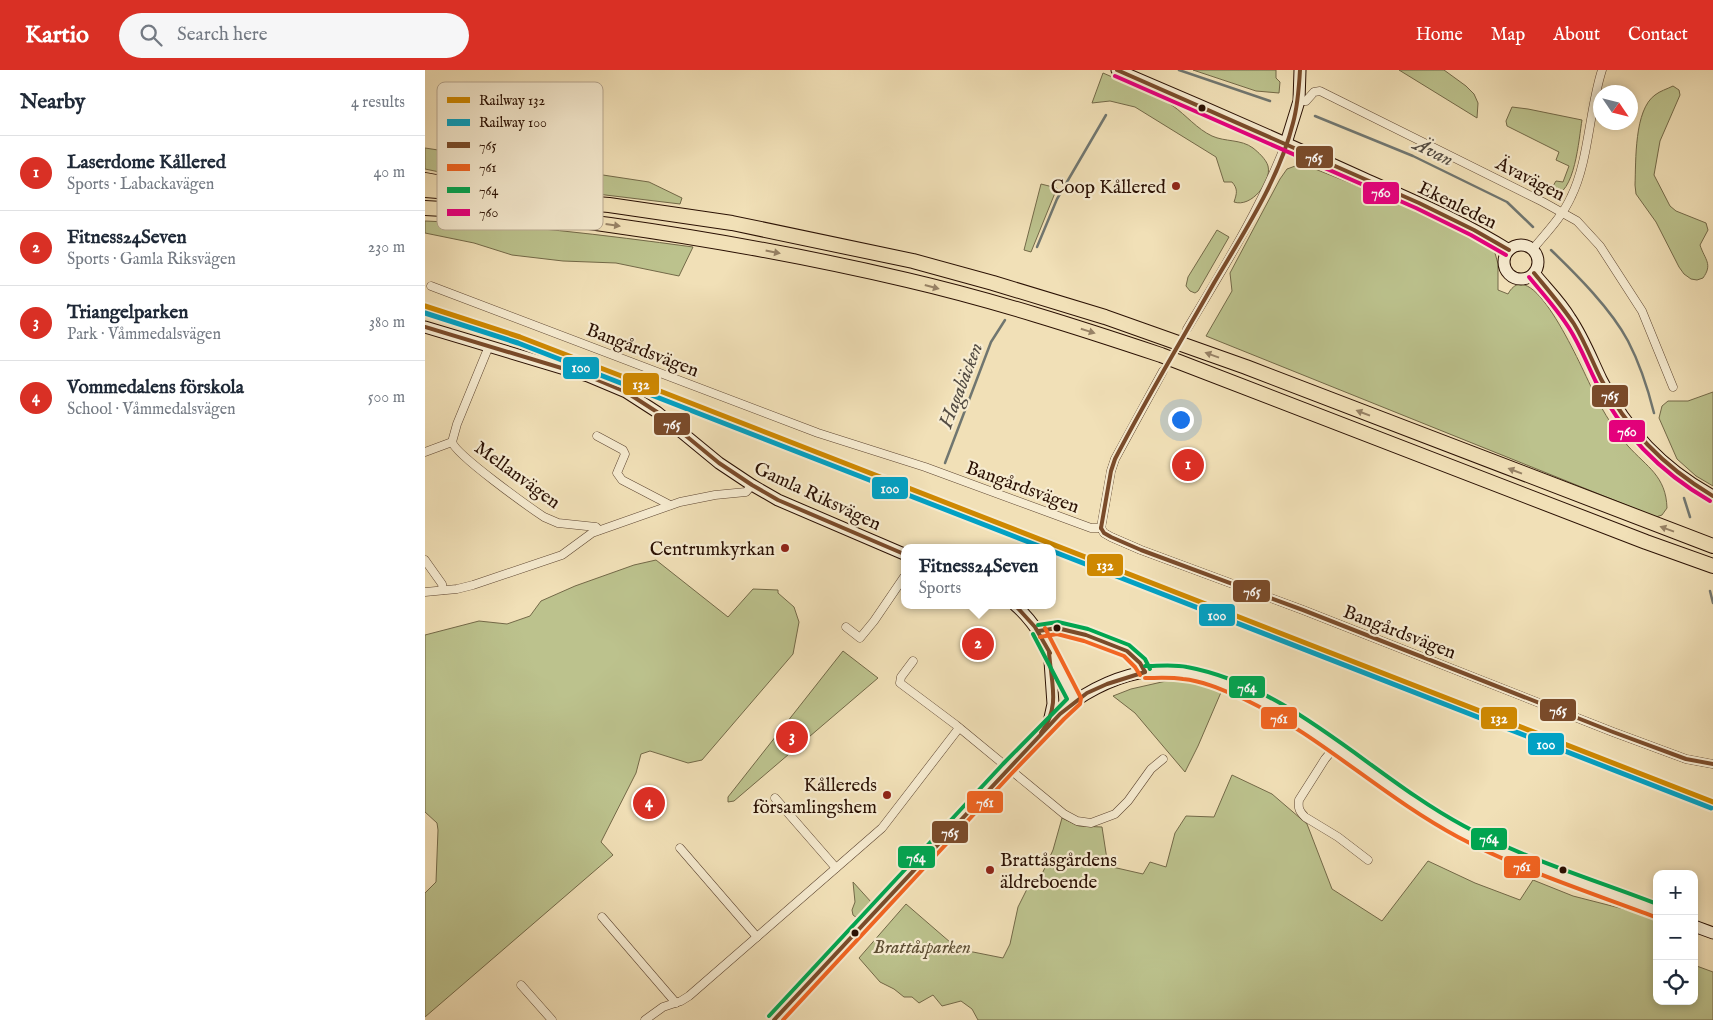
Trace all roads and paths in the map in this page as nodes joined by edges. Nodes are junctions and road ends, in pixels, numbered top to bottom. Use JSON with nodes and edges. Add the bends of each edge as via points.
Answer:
{"nodes":[{"id":1,"x":1117,"y":70,"type":"edge"},
{"id":2,"x":1300,"y":70,"type":"edge"},
{"id":3,"x":1602,"y":70,"type":"edge"},
{"id":4,"x":1299,"y":101,"type":"junction"},
{"id":5,"x":1286,"y":143,"type":"junction"},
{"id":6,"x":603,"y":204,"type":"edge"},
{"id":7,"x":1563,"y":213,"type":"junction"},
{"id":8,"x":603,"y":224,"type":"edge"},
{"id":9,"x":1509,"y":250,"type":"junction"},
{"id":10,"x":1532,"y":250,"type":"junction"},
{"id":11,"x":1534,"y":273,"type":"junction"},
{"id":12,"x":431,"y":286,"type":"dead end"},
{"id":13,"x":425,"y":327,"type":"edge"},
{"id":14,"x":1187,"y":329,"type":"tunnel mouth"},
{"id":15,"x":489,"y":346,"type":"junction"},
{"id":16,"x":1163,"y":371,"type":"tunnel mouth"},
{"id":17,"x":1673,"y":387,"type":"dead end"},
{"id":18,"x":597,"y":436,"type":"dead end"},
{"id":19,"x":452,"y":442,"type":"junction"},
{"id":20,"x":425,"y":452,"type":"edge"},
{"id":21,"x":752,"y":485,"type":"junction"},
{"id":22,"x":1713,"y":496,"type":"edge"},
{"id":23,"x":670,"y":506,"type":"junction"},
{"id":24,"x":1101,"y":528,"type":"junction"},
{"id":25,"x":599,"y":530,"type":"junction"},
{"id":26,"x":1713,"y":546,"type":"edge"},
{"id":27,"x":901,"y":553,"type":"edge"},
{"id":28,"x":425,"y":560,"type":"edge"},
{"id":29,"x":1713,"y":566,"type":"edge"},
{"id":30,"x":901,"y":581,"type":"edge"},
{"id":31,"x":443,"y":590,"type":"junction"},
{"id":32,"x":425,"y":592,"type":"edge"},
{"id":33,"x":1019,"y":609,"type":"edge"},
{"id":34,"x":846,"y":627,"type":"dead end"},
{"id":35,"x":1049,"y":652,"type":"junction"},
{"id":36,"x":913,"y":661,"type":"dead end"},
{"id":37,"x":1075,"y":701,"type":"junction"},
{"id":38,"x":1048,"y":727,"type":"junction"},
{"id":39,"x":959,"y":728,"type":"junction"},
{"id":40,"x":1335,"y":748,"type":"junction"},
{"id":41,"x":1163,"y":759,"type":"dead end"},
{"id":42,"x":1713,"y":764,"type":"edge"},
{"id":43,"x":1008,"y":768,"type":"junction"},
{"id":44,"x":775,"y":798,"type":"dead end"},
{"id":45,"x":680,"y":848,"type":"dead end"},
{"id":46,"x":1367,"y":860,"type":"dead end"},
{"id":47,"x":836,"y":868,"type":"junction"},
{"id":48,"x":1653,"y":910,"type":"edge"},
{"id":49,"x":602,"y":917,"type":"dead end"},
{"id":50,"x":1698,"y":927,"type":"edge"},
{"id":51,"x":1713,"y":933,"type":"edge"},
{"id":52,"x":757,"y":937,"type":"junction"},
{"id":53,"x":521,"y":985,"type":"dead end"},
{"id":54,"x":676,"y":1003,"type":"junction"},
{"id":55,"x":551,"y":1020,"type":"edge"},
{"id":56,"x":645,"y":1020,"type":"edge"},
{"id":57,"x":774,"y":1020,"type":"edge"}],
"edges":[{"from":1,"to":5,"type":"street","name":"Ekenleden"},
{"from":2,"to":4,"type":"street"},
{"from":3,"to":7,"type":"street","via":[[1580,172]]},
{"from":4,"to":5,"type":"street"},
{"from":4,"to":7,"type":"street","name":"Ävavägen","via":[[1306,101],[1314,92],[1321,90]]},
{"from":5,"to":9,"type":"street","name":"Ekenleden","via":[[1484,234]]},
{"from":5,"to":14,"type":"street","via":[[1253,216]]},
{"from":26,"to":6,"type":"highway","one_way":true,"via":[[1246,367],[1105,317],[904,259],[732,224]]},
{"from":7,"to":10,"type":"street"},
{"from":7,"to":17,"type":"street","name":"Ävavägen","via":[[1587,231],[1630,290],[1651,330]]},
{"from":8,"to":29,"type":"highway","one_way":true,"via":[[727,243],[908,280],[1096,334],[1161,355]]},
{"from":9,"to":10,"type":"street","via":[[1520,245]]},
{"from":9,"to":11,"type":"street","via":[[1504,264],[1511,276],[1525,279]]},
{"from":10,"to":11,"type":"street","via":[[1537,259]]},
{"from":11,"to":22,"type":"street","via":[[1570,317],[1612,400],[1633,431],[1662,462]]},
{"from":12,"to":24,"type":"street","name":"Bangårdsvägen","via":[[818,433],[925,467],[1091,528]]},
{"from":13,"to":15,"type":"street","name":"Gamla Riksvägen"},
{"from":15,"to":19,"type":"street"},
{"from":15,"to":21,"type":"street","name":"Gamla Riksvägen","via":[[588,376],[626,392]]},
{"from":16,"to":24,"type":"street","via":[[1115,459]]},
{"from":18,"to":23,"type":"street","via":[[623,450],[625,454],[617,473],[622,480]]},
{"from":19,"to":20,"type":"street"},
{"from":19,"to":25,"type":"street","name":"Mellanvägen","via":[[456,450],[544,517],[558,523]]},
{"from":21,"to":23,"type":"street","via":[[746,492],[692,499]]},
{"from":21,"to":27,"type":"street","name":"Gamla Riksvägen","via":[[800,510]]},
{"from":23,"to":25,"type":"street"},
{"from":24,"to":42,"type":"street","name":"Bangårdsvägen","via":[[1111,537],[1141,550],[1613,732],[1686,759]]},
{"from":25,"to":31,"type":"street","via":[[562,555],[473,585]]},
{"from":28,"to":31,"type":"street"},
{"from":30,"to":34,"type":"street","via":[[860,638]]},
{"from":31,"to":32,"type":"street"},
{"from":33,"to":35,"type":"street","via":[[1035,626]]},
{"from":35,"to":37,"type":"street"},
{"from":35,"to":38,"type":"street","via":[[1053,704]]},
{"from":36,"to":39,"type":"street","via":[[900,683]]},
{"from":37,"to":38,"type":"street"},
{"from":37,"to":40,"type":"street","via":[[1128,676],[1161,670],[1178,671],[1243,692]]},
{"from":38,"to":43,"type":"street"},
{"from":39,"to":43,"type":"street"},
{"from":39,"to":47,"type":"street","via":[[882,828]]},
{"from":40,"to":46,"type":"street","via":[[1299,800],[1298,807],[1305,817],[1339,837]]},
{"from":40,"to":48,"type":"street","via":[[1458,830],[1493,847]]},
{"from":41,"to":43,"type":"street","via":[[1115,814],[1091,822],[1077,821],[1064,814]]},
{"from":43,"to":57,"type":"street"},
{"from":44,"to":47,"type":"street"},
{"from":45,"to":52,"type":"street"},
{"from":47,"to":52,"type":"street"},
{"from":49,"to":54,"type":"street"},
{"from":50,"to":51,"type":"street"},
{"from":52,"to":54,"type":"street","via":[[689,996]]},
{"from":53,"to":55,"type":"street"},
{"from":54,"to":56,"type":"street"}]}
